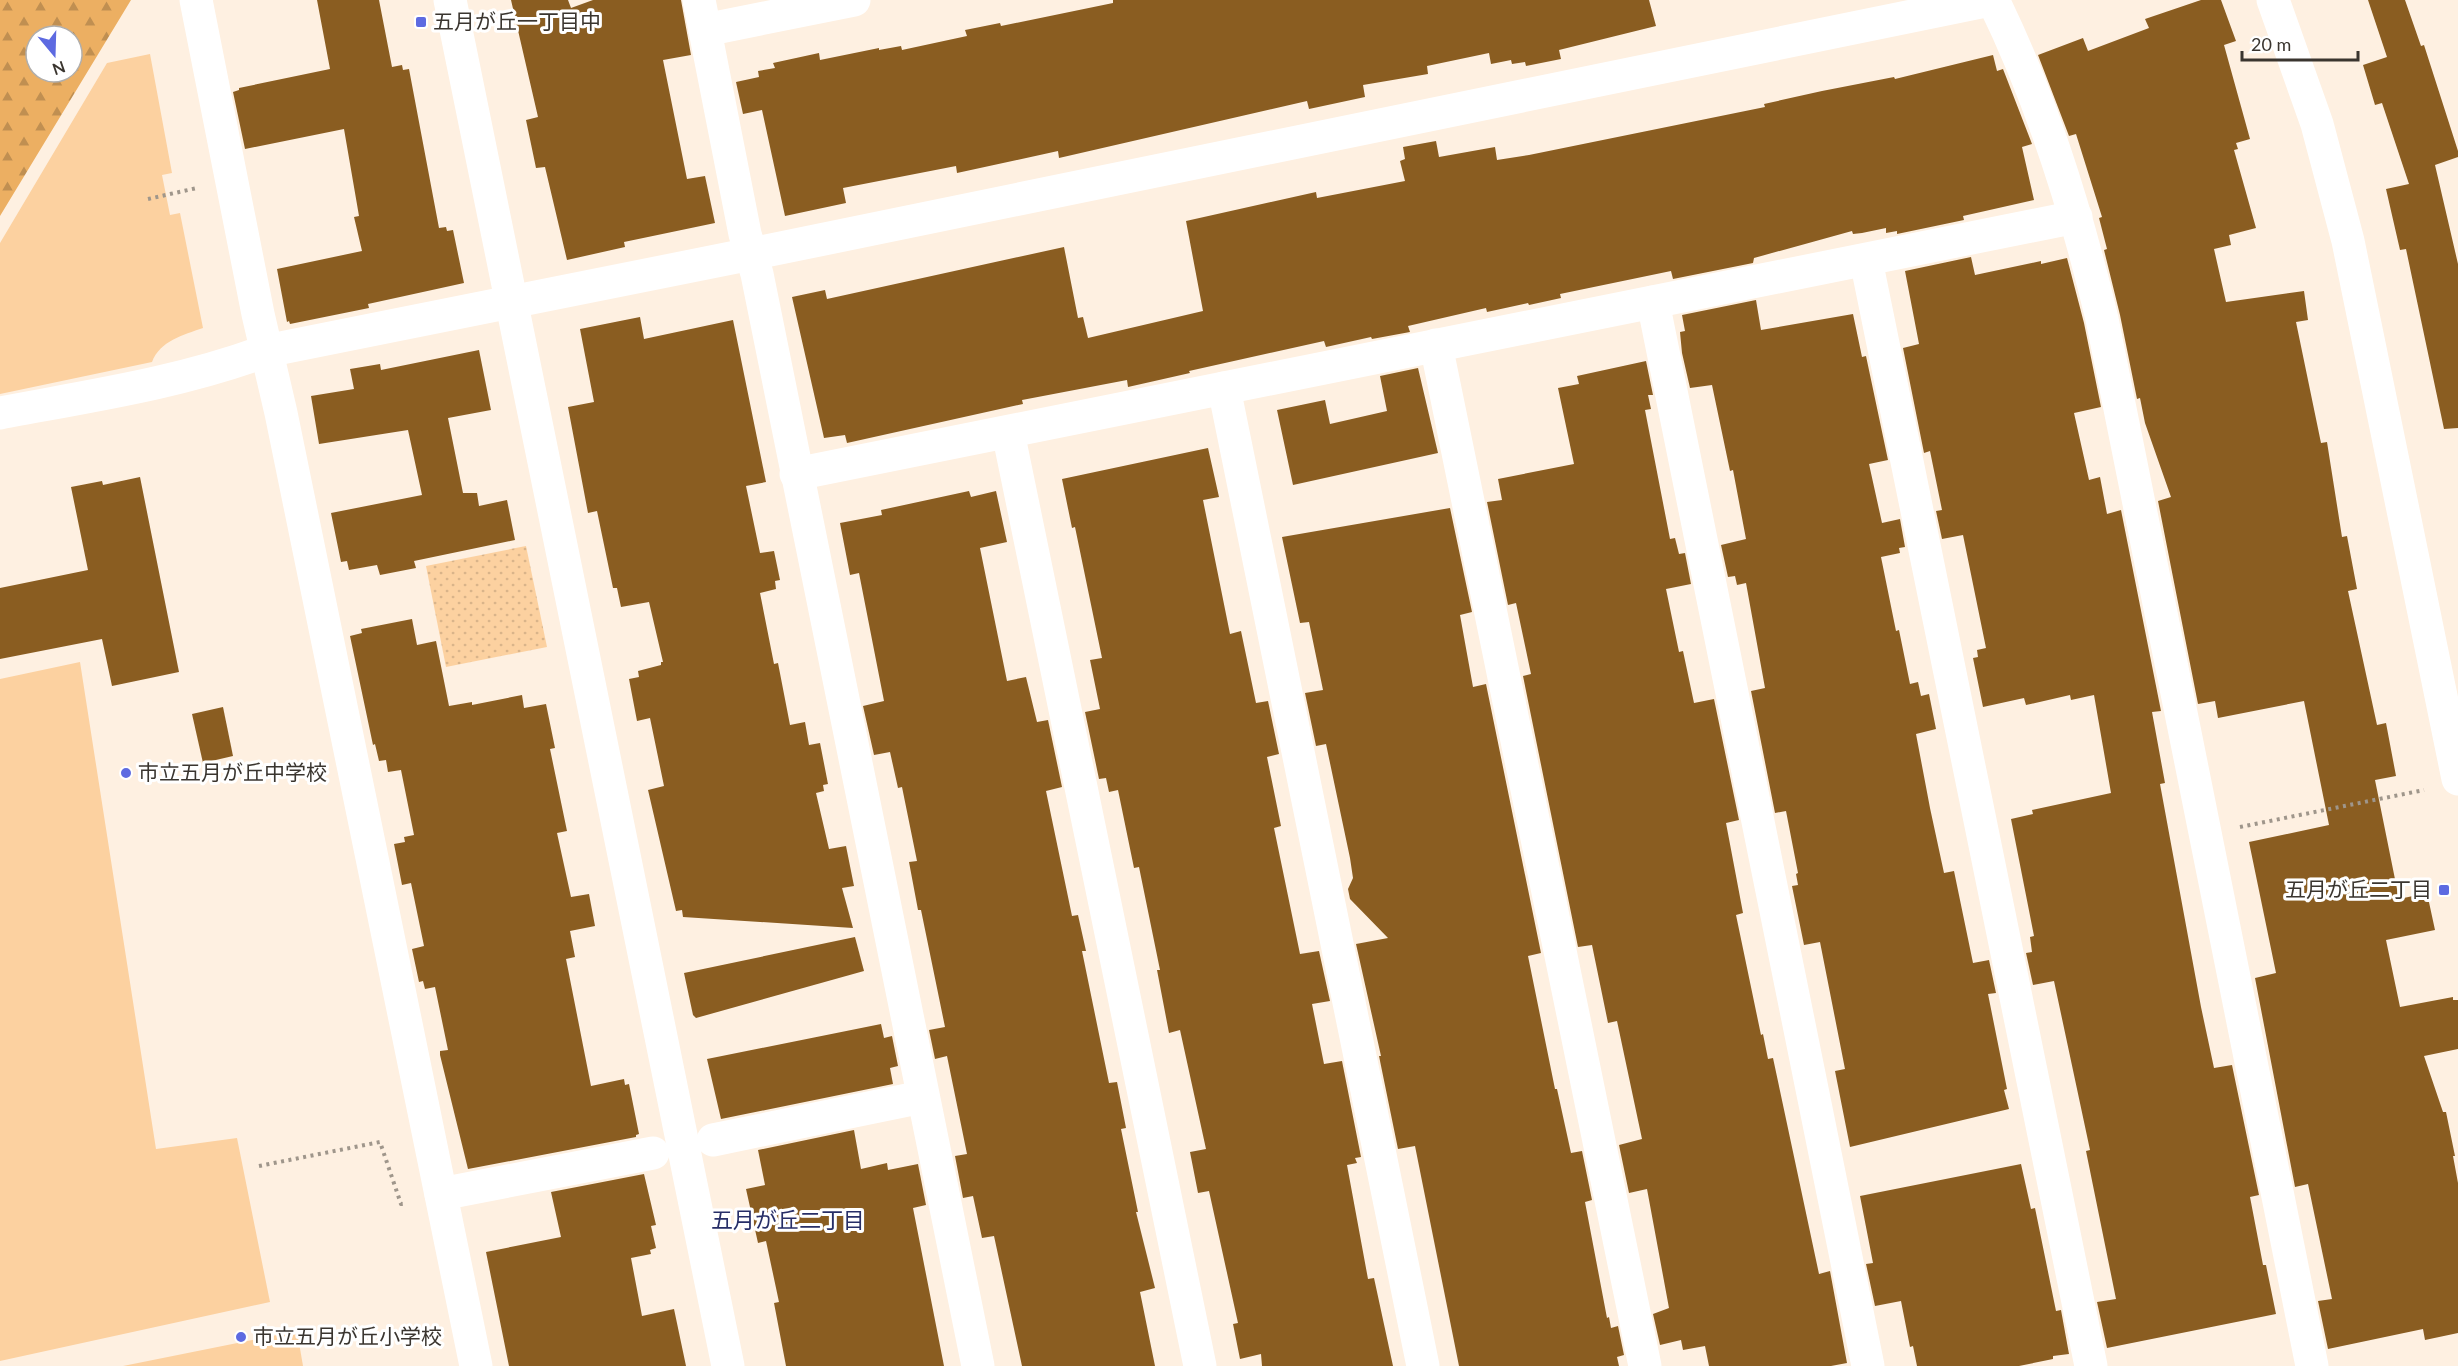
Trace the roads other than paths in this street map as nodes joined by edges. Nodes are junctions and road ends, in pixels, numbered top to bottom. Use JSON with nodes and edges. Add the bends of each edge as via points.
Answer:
{"nodes":[{"id":1,"x":196,"y":0,"type":"edge"},
{"id":2,"x":450,"y":0,"type":"edge"},
{"id":3,"x":854,"y":0,"type":"edge"},
{"id":4,"x":1992,"y":0,"type":"edge"},
{"id":5,"x":2273,"y":0,"type":"edge"},
{"id":6,"x":702,"y":15,"type":"edge"},
{"id":7,"x":2076,"y":217,"type":"junction"},
{"id":8,"x":751,"y":254,"type":"junction"},
{"id":9,"x":1866,"y":260,"type":"junction"},
{"id":10,"x":510,"y":302,"type":"junction"},
{"id":11,"x":1653,"y":302,"type":"junction"},
{"id":12,"x":1436,"y":345,"type":"junction"},
{"id":13,"x":266,"y":351,"type":"junction"},
{"id":14,"x":1224,"y":388,"type":"junction"},
{"id":15,"x":0,"y":413,"type":"edge"},
{"id":16,"x":1008,"y":432,"type":"junction"},
{"id":17,"x":796,"y":474,"type":"junction"},
{"id":18,"x":2458,"y":779,"type":"edge"},
{"id":19,"x":922,"y":1097,"type":"junction"},
{"id":20,"x":713,"y":1140,"type":"dead end"},
{"id":21,"x":653,"y":1153,"type":"dead end"},
{"id":22,"x":441,"y":1194,"type":"junction"},
{"id":23,"x":476,"y":1366,"type":"edge"},
{"id":24,"x":728,"y":1366,"type":"edge"},
{"id":25,"x":978,"y":1366,"type":"edge"},
{"id":26,"x":1200,"y":1366,"type":"edge"},
{"id":27,"x":1422,"y":1366,"type":"edge"},
{"id":28,"x":1645,"y":1366,"type":"edge"},
{"id":29,"x":1868,"y":1366,"type":"edge"},
{"id":30,"x":2091,"y":1366,"type":"edge"},
{"id":31,"x":2313,"y":1366,"type":"edge"}],
"edges":[{"from":1,"to":13,"type":"street"},
{"from":2,"to":10,"type":"street"},
{"from":3,"to":6,"type":"street"},
{"from":4,"to":7,"type":"street","via":[[2042,115]]},
{"from":4,"to":8,"type":"street"},
{"from":5,"to":18,"type":"street","via":[[2317,124],[2348,241]]},
{"from":6,"to":8,"type":"street"},
{"from":7,"to":9,"type":"street"},
{"from":7,"to":31,"type":"street","via":[[2102,319]]},
{"from":8,"to":10,"type":"street"},
{"from":8,"to":17,"type":"street"},
{"from":9,"to":11,"type":"street"},
{"from":9,"to":30,"type":"street"},
{"from":10,"to":13,"type":"street"},
{"from":10,"to":24,"type":"street"},
{"from":11,"to":12,"type":"street"},
{"from":11,"to":29,"type":"street"},
{"from":12,"to":14,"type":"street"},
{"from":12,"to":28,"type":"street"},
{"from":13,"to":15,"type":"street","via":[[169,382]]},
{"from":13,"to":22,"type":"street"},
{"from":14,"to":16,"type":"street"},
{"from":14,"to":27,"type":"street"},
{"from":16,"to":17,"type":"street"},
{"from":16,"to":26,"type":"street"},
{"from":17,"to":19,"type":"street"},
{"from":19,"to":20,"type":"street"},
{"from":19,"to":25,"type":"street"},
{"from":21,"to":22,"type":"street"},
{"from":22,"to":23,"type":"street"}]}
